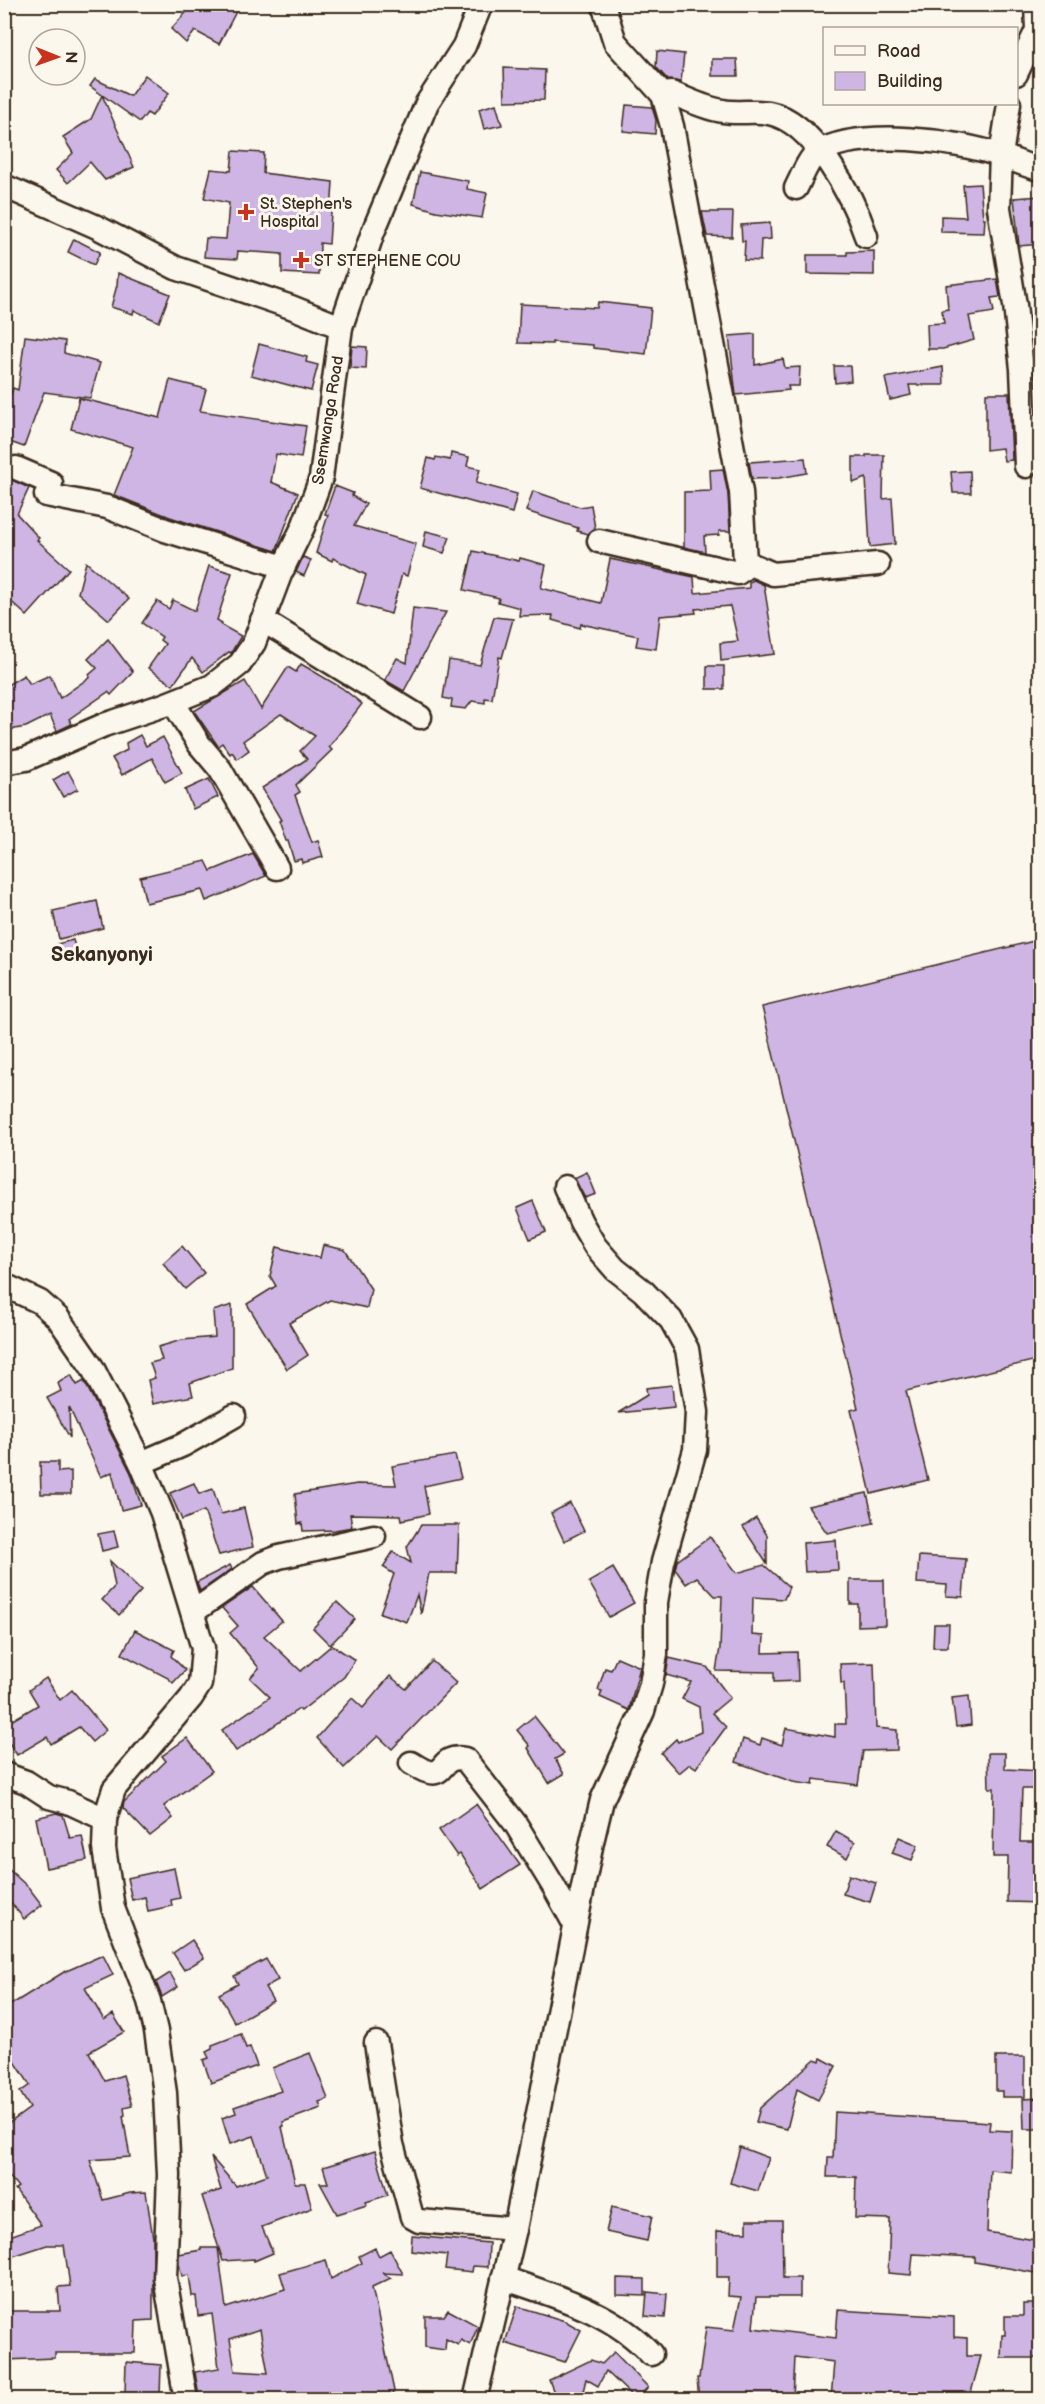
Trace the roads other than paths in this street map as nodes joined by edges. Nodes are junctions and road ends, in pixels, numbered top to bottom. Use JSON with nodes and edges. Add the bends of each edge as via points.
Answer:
{"nodes":[{"id":1,"x":481,"y":4,"type":"edge"},
{"id":2,"x":603,"y":4,"type":"edge"},
{"id":3,"x":1036,"y":4,"type":"edge"},
{"id":4,"x":1039,"y":31,"type":"edge"},
{"id":5,"x":1018,"y":72,"type":"edge"},
{"id":6,"x":663,"y":95,"type":"junction"},
{"id":7,"x":1009,"y":105,"type":"edge"},
{"id":8,"x":821,"y":152,"type":"junction"},
{"id":9,"x":1001,"y":155,"type":"junction"},
{"id":10,"x":1041,"y":169,"type":"edge"},
{"id":11,"x":4,"y":186,"type":"edge"},
{"id":12,"x":796,"y":188,"type":"dead end"},
{"id":13,"x":866,"y":236,"type":"dead end"},
{"id":14,"x":341,"y":327,"type":"junction"},
{"id":15,"x":1026,"y":466,"type":"dead end"},
{"id":16,"x":16,"y":468,"type":"dead end"},
{"id":17,"x":599,"y":541,"type":"dead end"},
{"id":18,"x":745,"y":562,"type":"junction"},
{"id":19,"x":878,"y":564,"type":"dead end"},
{"id":20,"x":284,"y":567,"type":"junction"},
{"id":21,"x":262,"y":620,"type":"junction"},
{"id":22,"x":173,"y":702,"type":"junction"},
{"id":23,"x":420,"y":717,"type":"dead end"},
{"id":24,"x":4,"y":763,"type":"edge"},
{"id":25,"x":277,"y":868,"type":"dead end"},
{"id":26,"x":565,"y":1187,"type":"dead end"},
{"id":27,"x":4,"y":1285,"type":"edge"},
{"id":28,"x":234,"y":1416,"type":"dead end"},
{"id":29,"x":141,"y":1463,"type":"junction"},
{"id":30,"x":374,"y":1536,"type":"dead end"},
{"id":31,"x":193,"y":1612,"type":"junction"},
{"id":32,"x":411,"y":1763,"type":"dead end"},
{"id":33,"x":4,"y":1774,"type":"edge"},
{"id":34,"x":105,"y":1819,"type":"junction"},
{"id":35,"x":574,"y":1925,"type":"junction"},
{"id":36,"x":376,"y":2043,"type":"dead end"},
{"id":37,"x":515,"y":2229,"type":"junction"},
{"id":38,"x":503,"y":2278,"type":"junction"},
{"id":39,"x":651,"y":2354,"type":"dead end"},
{"id":40,"x":186,"y":2400,"type":"edge"},
{"id":41,"x":475,"y":2400,"type":"edge"}],
"edges":[{"from":1,"to":14,"type":"street","name":"Ssemwanga Road","via":[[464,46],[427,103],[373,232]]},
{"from":2,"to":6,"type":"street","via":[[615,42]]},
{"from":3,"to":4,"type":"street"},
{"from":4,"to":5,"type":"street"},
{"from":6,"to":8,"type":"street","via":[[671,93],[722,111],[769,113],[790,120]]},
{"from":6,"to":18,"type":"street","via":[[683,181],[741,492]]},
{"from":7,"to":9,"type":"street"},
{"from":8,"to":9,"type":"street","via":[[841,144],[878,139],[939,140]]},
{"from":8,"to":12,"type":"street","via":[[815,154]]},
{"from":8,"to":13,"type":"street","via":[[858,211]]},
{"from":9,"to":10,"type":"street"},
{"from":9,"to":15,"type":"street","via":[[999,208],[1022,369]]},
{"from":11,"to":14,"type":"street","via":[[97,227],[176,268]]},
{"from":14,"to":20,"type":"street","name":"Ssemwanga Road","via":[[321,477]]},
{"from":16,"to":20,"type":"street","via":[[51,483],[46,495],[107,507],[165,530]]},
{"from":17,"to":18,"type":"street","via":[[738,573]]},
{"from":18,"to":19,"type":"street","via":[[773,574]]},
{"from":20,"to":21,"type":"street","name":"Ssemwanga Road"},
{"from":21,"to":22,"type":"street","name":"Ssemwanga Road","via":[[254,644],[240,664],[212,686]]},
{"from":21,"to":23,"type":"street"},
{"from":22,"to":24,"type":"street","name":"Ssemwanga Road","via":[[104,725],[26,759]]},
{"from":22,"to":25,"type":"street","via":[[220,769]]},
{"from":26,"to":35,"type":"street","via":[[595,1246],[671,1320],[687,1349],[696,1412],[695,1450],[663,1562],[656,1602],[656,1654],[651,1684],[643,1711],[602,1800]]},
{"from":27,"to":29,"type":"street","via":[[40,1302],[58,1318],[92,1366]]},
{"from":28,"to":29,"type":"street"},
{"from":29,"to":31,"type":"street","via":[[162,1513]]},
{"from":30,"to":31,"type":"street","via":[[263,1563]]},
{"from":31,"to":34,"type":"street","via":[[202,1648],[200,1684],[114,1790]]},
{"from":32,"to":35,"type":"street","via":[[430,1774],[450,1759],[465,1759],[515,1823]]},
{"from":33,"to":34,"type":"street"},
{"from":34,"to":40,"type":"street","via":[[104,1848],[113,1908],[149,2001],[165,2093],[169,2175],[165,2278]]},
{"from":35,"to":37,"type":"street"},
{"from":36,"to":37,"type":"street","via":[[392,2144],[412,2217],[419,2221]]},
{"from":37,"to":38,"type":"street"},
{"from":38,"to":39,"type":"street","via":[[586,2307],[638,2339]]},
{"from":38,"to":41,"type":"street"}]}
